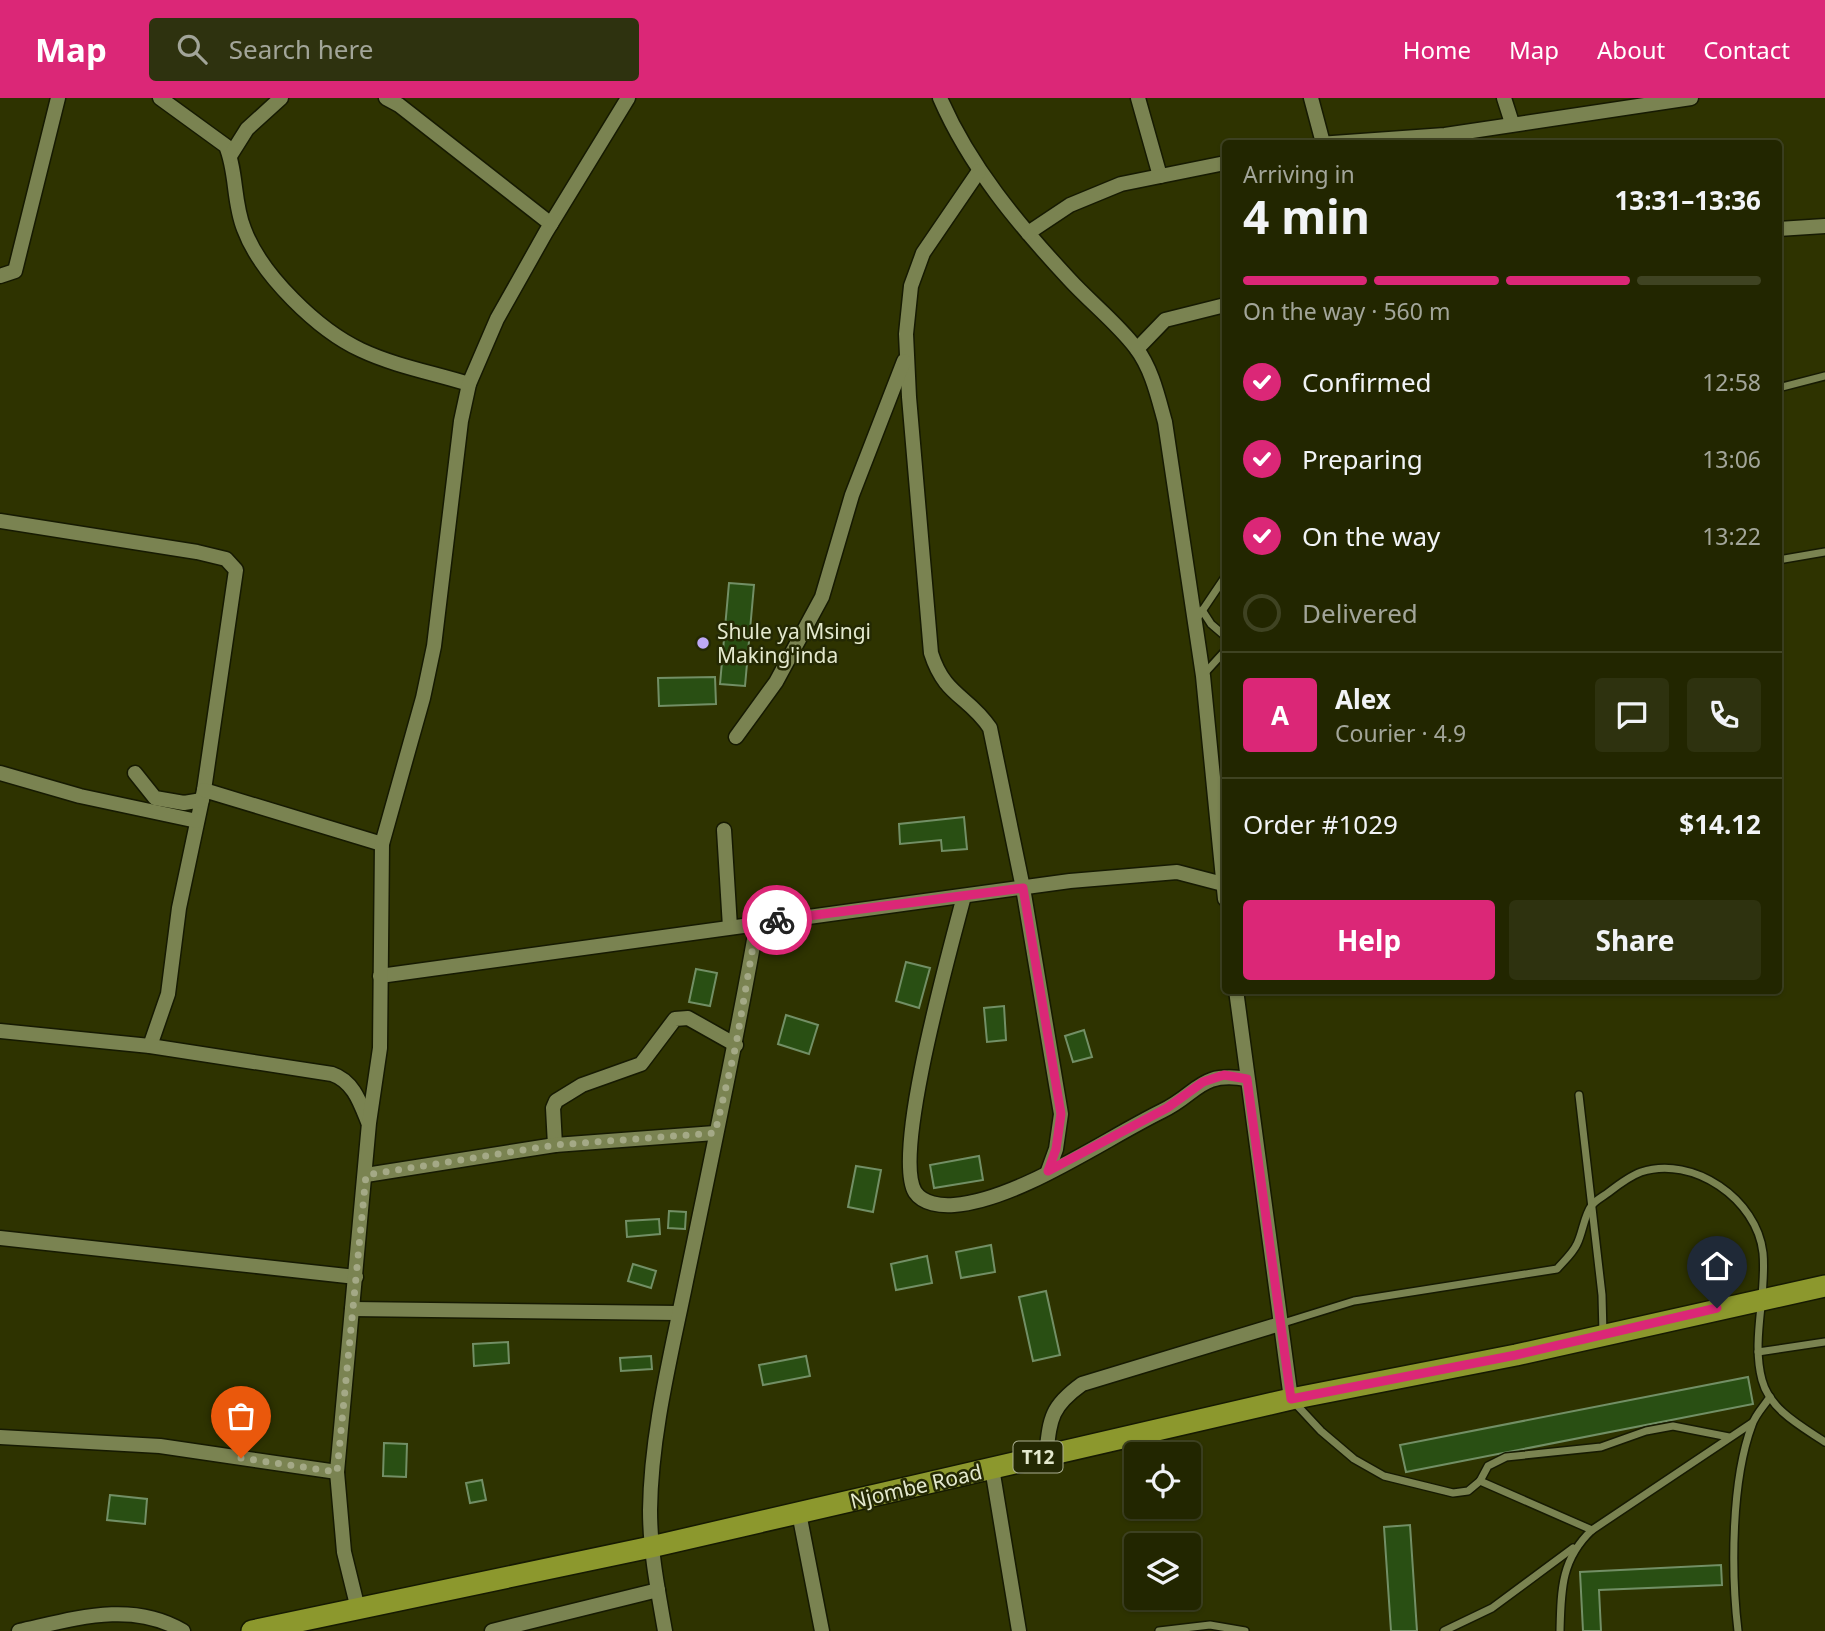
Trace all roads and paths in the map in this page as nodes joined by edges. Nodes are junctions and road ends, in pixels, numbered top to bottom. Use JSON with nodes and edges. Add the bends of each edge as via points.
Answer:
{"nodes":[{"id":1,"x":58,"y":98,"type":"edge"},
{"id":2,"x":160,"y":98,"type":"edge"},
{"id":3,"x":281,"y":98,"type":"edge"},
{"id":4,"x":628,"y":98,"type":"edge"},
{"id":5,"x":940,"y":98,"type":"edge"},
{"id":6,"x":1138,"y":98,"type":"edge"},
{"id":7,"x":1311,"y":98,"type":"edge"},
{"id":8,"x":1504,"y":98,"type":"edge"},
{"id":9,"x":1691,"y":98,"type":"edge"},
{"id":10,"x":396,"y":100,"type":"edge"},
{"id":11,"x":1512,"y":123,"type":"junction"},
{"id":12,"x":1320,"y":140,"type":"edge"},
{"id":13,"x":1368,"y":140,"type":"edge"},
{"id":14,"x":230,"y":156,"type":"junction"},
{"id":15,"x":1222,"y":164,"type":"edge"},
{"id":16,"x":979,"y":171,"type":"junction"},
{"id":17,"x":1160,"y":176,"type":"junction"},
{"id":18,"x":551,"y":224,"type":"junction"},
{"id":19,"x":1825,"y":226,"type":"edge"},
{"id":20,"x":1782,"y":229,"type":"edge"},
{"id":21,"x":1028,"y":233,"type":"junction"},
{"id":22,"x":0,"y":276,"type":"edge"},
{"id":23,"x":1222,"y":306,"type":"edge"},
{"id":24,"x":1137,"y":349,"type":"junction"},
{"id":25,"x":907,"y":353,"type":"junction"},
{"id":26,"x":1825,"y":376,"type":"edge"},
{"id":27,"x":469,"y":384,"type":"junction"},
{"id":28,"x":1782,"y":387,"type":"edge"},
{"id":29,"x":0,"y":521,"type":"edge"},
{"id":30,"x":1825,"y":552,"type":"edge"},
{"id":31,"x":1782,"y":559,"type":"edge"},
{"id":32,"x":1222,"y":581,"type":"edge"},
{"id":33,"x":1198,"y":616,"type":"junction"},
{"id":34,"x":1222,"y":633,"type":"edge"},
{"id":35,"x":1222,"y":654,"type":"edge"},
{"id":36,"x":1203,"y":676,"type":"junction"},
{"id":37,"x":736,"y":737,"type":"dead end"},
{"id":38,"x":0,"y":773,"type":"edge"},
{"id":39,"x":135,"y":773,"type":"dead end"},
{"id":40,"x":203,"y":795,"type":"junction"},
{"id":41,"x":197,"y":821,"type":"junction"},
{"id":42,"x":723,"y":830,"type":"dead end"},
{"id":43,"x":382,"y":844,"type":"junction"},
{"id":44,"x":1222,"y":871,"type":"edge"},
{"id":45,"x":1023,"y":888,"type":"junction"},
{"id":46,"x":1222,"y":891,"type":"edge"},
{"id":47,"x":964,"y":896,"type":"junction"},
{"id":48,"x":757,"y":923,"type":"junction"},
{"id":49,"x":730,"y":927,"type":"junction"},
{"id":50,"x":380,"y":976,"type":"junction"},
{"id":51,"x":1236,"y":994,"type":"edge"},
{"id":52,"x":0,"y":1031,"type":"edge"},
{"id":53,"x":736,"y":1045,"type":"junction"},
{"id":54,"x":150,"y":1046,"type":"junction"},
{"id":55,"x":1247,"y":1079,"type":"junction"},
{"id":56,"x":1579,"y":1095,"type":"dead end"},
{"id":57,"x":369,"y":1123,"type":"junction"},
{"id":58,"x":715,"y":1133,"type":"junction"},
{"id":59,"x":555,"y":1145,"type":"junction"},
{"id":60,"x":1048,"y":1171,"type":"junction"},
{"id":61,"x":366,"y":1175,"type":"junction"},
{"id":62,"x":1592,"y":1205,"type":"junction"},
{"id":63,"x":0,"y":1238,"type":"edge"},
{"id":64,"x":356,"y":1277,"type":"junction"},
{"id":65,"x":1825,"y":1286,"type":"edge"},
{"id":66,"x":1763,"y":1299,"type":"junction"},
{"id":67,"x":352,"y":1309,"type":"junction"},
{"id":68,"x":678,"y":1312,"type":"junction"},
{"id":69,"x":1280,"y":1324,"type":"junction"},
{"id":70,"x":1603,"y":1334,"type":"junction"},
{"id":71,"x":1825,"y":1342,"type":"edge"},
{"id":72,"x":1758,"y":1352,"type":"junction"},
{"id":73,"x":1770,"y":1397,"type":"junction"},
{"id":74,"x":1291,"y":1399,"type":"junction"},
{"id":75,"x":1752,"y":1423,"type":"junction"},
{"id":76,"x":0,"y":1437,"type":"edge"},
{"id":77,"x":1729,"y":1437,"type":"junction"},
{"id":78,"x":1825,"y":1442,"type":"edge"},
{"id":79,"x":1046,"y":1456,"type":"junction"},
{"id":80,"x":992,"y":1468,"type":"junction"},
{"id":81,"x":337,"y":1472,"type":"junction"},
{"id":82,"x":1480,"y":1481,"type":"junction"},
{"id":83,"x":799,"y":1513,"type":"junction"},
{"id":84,"x":1592,"y":1530,"type":"junction"},
{"id":85,"x":651,"y":1547,"type":"junction"},
{"id":86,"x":1574,"y":1547,"type":"junction"},
{"id":87,"x":658,"y":1590,"type":"junction"},
{"id":88,"x":358,"y":1609,"type":"junction"},
{"id":89,"x":19,"y":1631,"type":"edge"},
{"id":90,"x":183,"y":1631,"type":"edge"},
{"id":91,"x":252,"y":1631,"type":"edge"},
{"id":92,"x":492,"y":1631,"type":"edge"},
{"id":93,"x":665,"y":1631,"type":"edge"},
{"id":94,"x":822,"y":1631,"type":"edge"},
{"id":95,"x":1019,"y":1631,"type":"edge"},
{"id":96,"x":1159,"y":1631,"type":"edge"},
{"id":97,"x":1245,"y":1631,"type":"edge"},
{"id":98,"x":1444,"y":1631,"type":"edge"},
{"id":99,"x":1560,"y":1631,"type":"edge"},
{"id":100,"x":1738,"y":1631,"type":"edge"}],
"edges":[{"from":1,"to":22,"type":"street","via":[[15,271]]},
{"from":2,"to":14,"type":"street","via":[[226,146]]},
{"from":3,"to":14,"type":"street","via":[[247,130]]},
{"from":4,"to":18,"type":"street"},
{"from":5,"to":16,"type":"street"},
{"from":6,"to":17,"type":"street"},
{"from":7,"to":12,"type":"street"},
{"from":8,"to":11,"type":"street"},
{"from":9,"to":11,"type":"street"},
{"from":10,"to":18,"type":"street"},
{"from":11,"to":13,"type":"street","via":[[1446,135]]},
{"from":14,"to":27,"type":"street","via":[[235,203],[244,232],[278,284],[325,327],[361,350]]},
{"from":15,"to":17,"type":"street"},
{"from":16,"to":21,"type":"street"},
{"from":16,"to":25,"type":"street","via":[[923,253],[911,286]]},
{"from":17,"to":21,"type":"street","via":[[1121,184],[1070,205]]},
{"from":18,"to":27,"type":"street","via":[[497,319]]},
{"from":19,"to":20,"type":"street"},
{"from":21,"to":24,"type":"street"},
{"from":23,"to":24,"type":"street","via":[[1165,320]]},
{"from":24,"to":33,"type":"street","via":[[1165,422]]},
{"from":25,"to":37,"type":"street","via":[[852,495],[822,597],[776,682]]},
{"from":25,"to":45,"type":"street","via":[[931,653],[939,677],[990,728]]},
{"from":26,"to":28,"type":"lane"},
{"from":27,"to":43,"type":"street","via":[[434,646]]},
{"from":29,"to":40,"type":"street","via":[[142,542],[232,563],[236,580]]},
{"from":30,"to":31,"type":"lane"},
{"from":32,"to":33,"type":"lane"},
{"from":33,"to":34,"type":"lane"},
{"from":33,"to":36,"type":"street"},
{"from":35,"to":36,"type":"lane"},
{"from":36,"to":44,"type":"street"},
{"from":38,"to":41,"type":"street"},
{"from":39,"to":40,"type":"street","via":[[155,798],[184,803]]},
{"from":40,"to":41,"type":"street"},
{"from":40,"to":43,"type":"street"},
{"from":41,"to":54,"type":"street","via":[[168,994]]},
{"from":42,"to":49,"type":"street"},
{"from":43,"to":50,"type":"street"},
{"from":45,"to":46,"type":"street","via":[[1177,872]]},
{"from":45,"to":47,"type":"street"},
{"from":45,"to":60,"type":"street","via":[[1061,1114]]},
{"from":47,"to":48,"type":"street"},
{"from":47,"to":60,"type":"street","via":[[921,1073],[910,1133],[911,1180],[925,1201],[953,1205],[989,1197]]},
{"from":48,"to":49,"type":"street"},
{"from":48,"to":53,"type":"street"},
{"from":49,"to":50,"type":"street"},
{"from":50,"to":57,"type":"street","via":[[380,1048]]},
{"from":51,"to":55,"type":"street"},
{"from":52,"to":54,"type":"street"},
{"from":53,"to":58,"type":"street"},
{"from":53,"to":59,"type":"street","via":[[688,1018],[676,1019],[641,1064],[582,1085],[556,1101]]},
{"from":54,"to":57,"type":"street","via":[[343,1077]]},
{"from":55,"to":60,"type":"street","via":[[1224,1075],[1203,1082],[1167,1108]]},
{"from":55,"to":69,"type":"street"},
{"from":56,"to":62,"type":"lane"},
{"from":57,"to":61,"type":"street"},
{"from":58,"to":59,"type":"street"},
{"from":58,"to":68,"type":"street"},
{"from":59,"to":61,"type":"street"},
{"from":61,"to":64,"type":"street"},
{"from":62,"to":66,"type":"lane","via":[[1641,1172],[1669,1168],[1705,1175],[1737,1200],[1752,1222],[1762,1250]]},
{"from":62,"to":69,"type":"lane","via":[[1577,1245],[1557,1269],[1354,1301]]},
{"from":62,"to":70,"type":"lane"},
{"from":63,"to":64,"type":"street"},
{"from":64,"to":67,"type":"street"},
{"from":65,"to":66,"type":"highway","name":"Njombe Road","number":"T12"},
{"from":66,"to":70,"type":"highway","name":"Njombe Road","number":"T12"},
{"from":66,"to":72,"type":"lane"},
{"from":67,"to":68,"type":"street"},
{"from":67,"to":81,"type":"street"},
{"from":68,"to":85,"type":"street","via":[[661,1406],[650,1508]]},
{"from":69,"to":74,"type":"street"},
{"from":69,"to":79,"type":"street","via":[[1082,1384],[1056,1406],[1050,1418]]},
{"from":70,"to":74,"type":"highway","name":"Njombe Road","number":"T12"},
{"from":71,"to":72,"type":"lane"},
{"from":72,"to":73,"type":"lane","via":[[1762,1381]]},
{"from":73,"to":75,"type":"lane"},
{"from":73,"to":78,"type":"lane","via":[[1782,1412]]},
{"from":74,"to":79,"type":"highway","name":"Njombe Road","number":"T12"},
{"from":74,"to":82,"type":"lane","via":[[1346,1452],[1384,1476],[1453,1493],[1468,1491]]},
{"from":75,"to":77,"type":"lane"},
{"from":75,"to":100,"type":"lane","via":[[1735,1525]]},
{"from":76,"to":81,"type":"street","via":[[160,1446]]},
{"from":77,"to":82,"type":"lane","via":[[1689,1427],[1656,1429],[1601,1447],[1495,1460]]},
{"from":77,"to":84,"type":"lane"},
{"from":79,"to":80,"type":"highway","name":"Njombe Road","number":"T12"},
{"from":80,"to":83,"type":"highway","name":"Njombe Road","number":"T12"},
{"from":80,"to":95,"type":"street"},
{"from":81,"to":88,"type":"street","via":[[344,1552]]},
{"from":82,"to":84,"type":"lane"},
{"from":83,"to":85,"type":"highway","name":"Njombe Road","number":"T12"},
{"from":83,"to":94,"type":"street"},
{"from":84,"to":86,"type":"lane"},
{"from":85,"to":87,"type":"street"},
{"from":85,"to":88,"type":"highway","name":"Njombe Road","number":"T12"},
{"from":86,"to":98,"type":"lane","via":[[1492,1608]]},
{"from":86,"to":99,"type":"lane","via":[[1566,1568]]},
{"from":87,"to":92,"type":"street"},
{"from":87,"to":93,"type":"street"},
{"from":88,"to":91,"type":"highway","name":"Njombe Road","number":"T12"},
{"from":89,"to":90,"type":"street","via":[[80,1617],[131,1613],[155,1617]]},
{"from":96,"to":97,"type":"lane","via":[[1210,1625]]}]}
